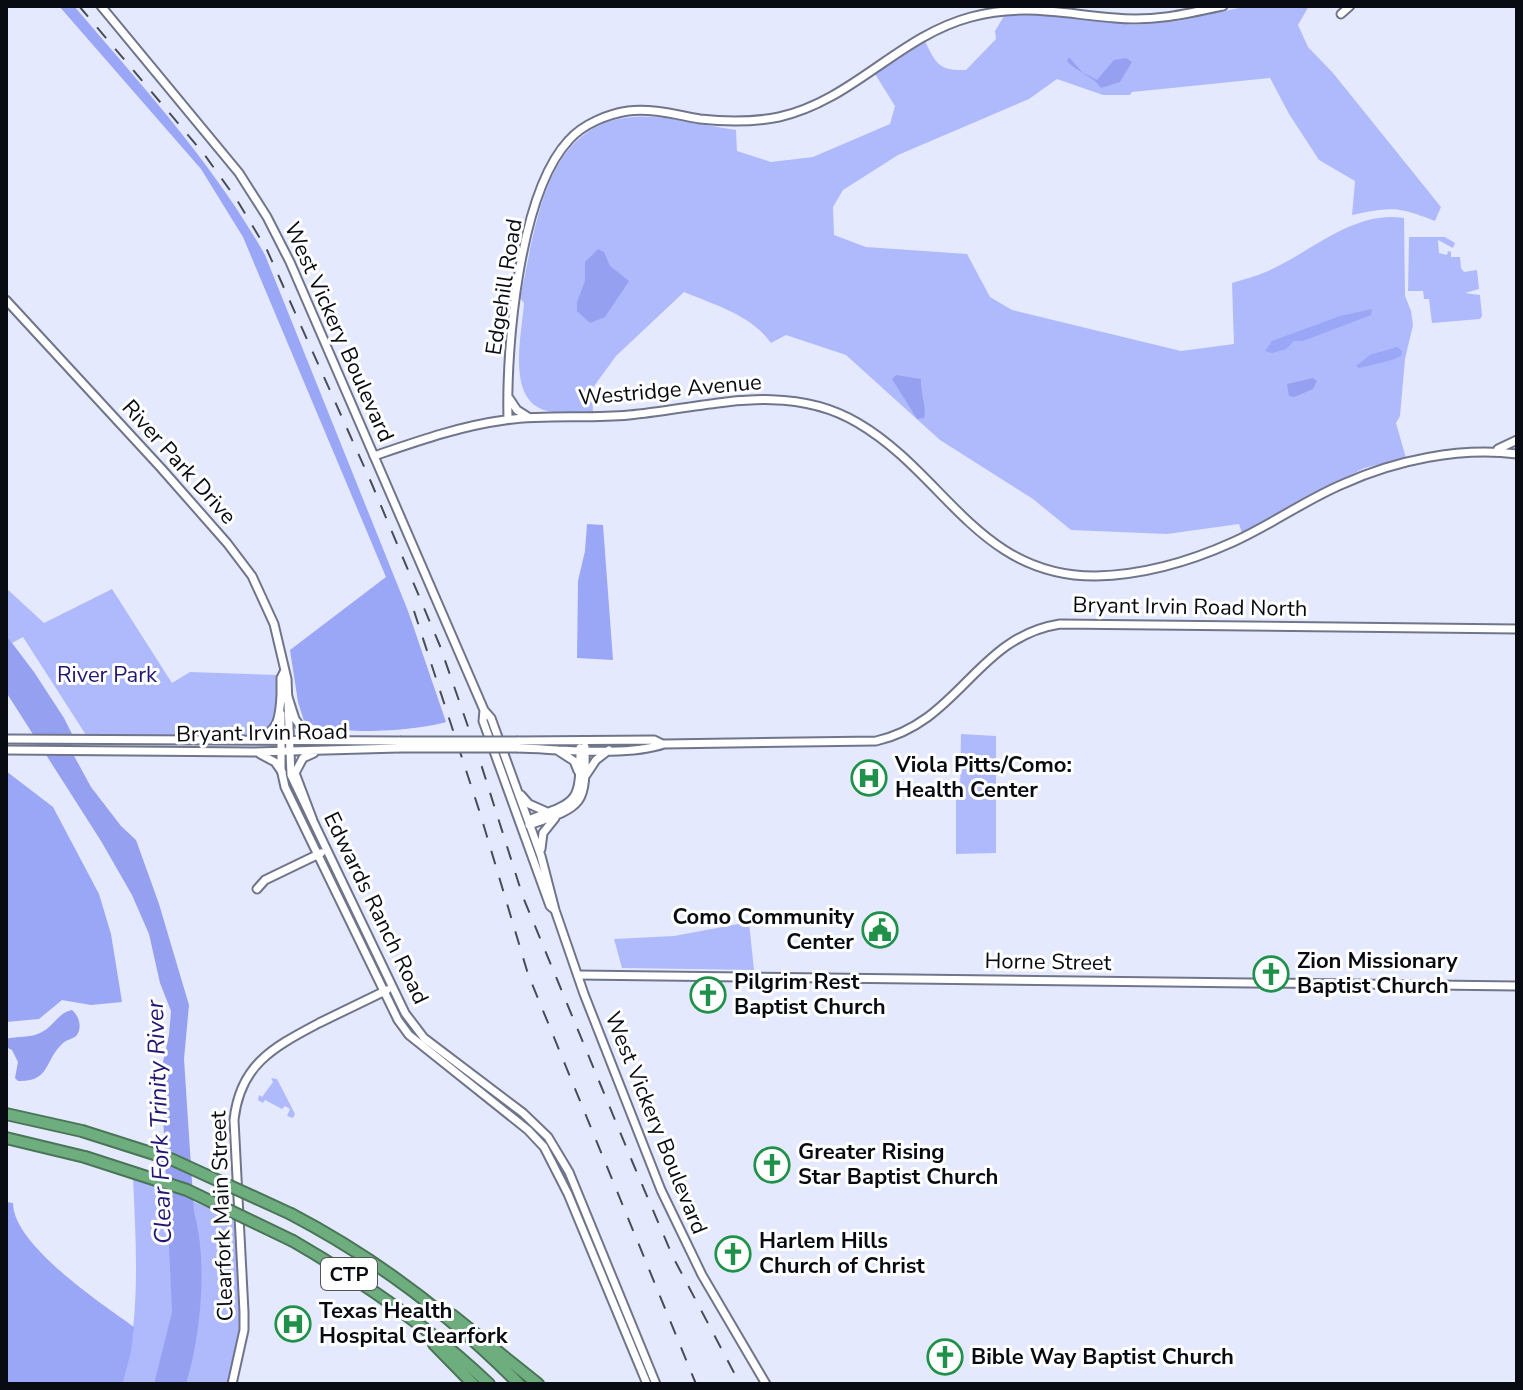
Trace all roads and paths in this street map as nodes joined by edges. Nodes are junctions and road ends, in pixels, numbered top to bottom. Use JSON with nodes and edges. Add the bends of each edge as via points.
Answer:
{"nodes":[{"id":1,"x":101,"y":6,"type":"edge"},
{"id":2,"x":1223,"y":6,"type":"edge"},
{"id":3,"x":1350,"y":6,"type":"edge"},
{"id":4,"x":1341,"y":14,"type":"dead end"},
{"id":5,"x":6,"y":300,"type":"edge"},
{"id":6,"x":508,"y":395,"type":"junction"},
{"id":7,"x":530,"y":418,"type":"junction"},
{"id":8,"x":508,"y":419,"type":"junction"},
{"id":9,"x":1517,"y":440,"type":"edge"},
{"id":10,"x":1496,"y":450,"type":"junction"},
{"id":11,"x":1517,"y":454,"type":"edge"},
{"id":12,"x":374,"y":456,"type":"junction"},
{"id":13,"x":1517,"y":629,"type":"edge"},
{"id":14,"x":285,"y":698,"type":"junction"},
{"id":15,"x":484,"y":710,"type":"junction"},
{"id":16,"x":6,"y":739,"type":"edge"},
{"id":17,"x":256,"y":739,"type":"junction"},
{"id":18,"x":352,"y":739,"type":"junction"},
{"id":19,"x":285,"y":740,"type":"junction"},
{"id":20,"x":518,"y":744,"type":"junction"},
{"id":21,"x":662,"y":744,"type":"junction"},
{"id":22,"x":400,"y":745,"type":"junction"},
{"id":23,"x":583,"y":745,"type":"junction"},
{"id":24,"x":555,"y":749,"type":"junction"},
{"id":25,"x":6,"y":750,"type":"edge"},
{"id":26,"x":285,"y":750,"type":"junction"},
{"id":27,"x":609,"y":750,"type":"junction"},
{"id":28,"x":321,"y":751,"type":"junction"},
{"id":29,"x":254,"y":752,"type":"junction"},
{"id":30,"x":282,"y":772,"type":"junction"},
{"id":31,"x":511,"y":773,"type":"junction"},
{"id":32,"x":583,"y":777,"type":"junction"},
{"id":33,"x":549,"y":812,"type":"junction"},
{"id":34,"x":559,"y":814,"type":"junction"},
{"id":35,"x":312,"y":818,"type":"junction"},
{"id":36,"x":526,"y":823,"type":"junction"},
{"id":37,"x":327,"y":850,"type":"junction"},
{"id":38,"x":317,"y":855,"type":"junction"},
{"id":39,"x":541,"y":856,"type":"junction"},
{"id":40,"x":257,"y":889,"type":"dead end"},
{"id":41,"x":337,"y":897,"type":"junction"},
{"id":42,"x":555,"y":910,"type":"junction"},
{"id":43,"x":357,"y":916,"type":"junction"},
{"id":44,"x":578,"y":975,"type":"junction"},
{"id":45,"x":1517,"y":986,"type":"edge"},
{"id":46,"x":388,"y":990,"type":"junction"},
{"id":47,"x":440,"y":1050,"type":"junction"},
{"id":48,"x":435,"y":1058,"type":"junction"},
{"id":49,"x":6,"y":1112,"type":"edge"},
{"id":50,"x":6,"y":1138,"type":"edge"},
{"id":51,"x":569,"y":1172,"type":"junction"},
{"id":52,"x":559,"y":1176,"type":"junction"},
{"id":53,"x":379,"y":1266,"type":"junction"},
{"id":54,"x":402,"y":1311,"type":"junction"},
{"id":55,"x":232,"y":1384,"type":"edge"},
{"id":56,"x":473,"y":1384,"type":"edge"},
{"id":57,"x":489,"y":1384,"type":"edge"},
{"id":58,"x":519,"y":1384,"type":"edge"},
{"id":59,"x":538,"y":1384,"type":"edge"},
{"id":60,"x":647,"y":1384,"type":"edge"},
{"id":61,"x":656,"y":1384,"type":"edge"},
{"id":62,"x":766,"y":1384,"type":"edge"}],
"edges":[{"from":1,"to":12,"type":"street","name":"West Vickery Boulevard","via":[[258,201]]},
{"from":2,"to":6,"type":"street","name":"Edgehill Road","via":[[1149,19],[1034,9],[989,13],[917,39],[822,102],[780,116],[722,121],[633,111],[582,129],[550,167],[537,202],[511,332]]},
{"from":3,"to":4,"type":"street"},
{"from":5,"to":14,"type":"street","name":"River Park Drive","via":[[241,560],[266,602],[280,644]]},
{"from":6,"to":7,"type":"street"},
{"from":6,"to":8,"type":"street","name":"Edgehill Road"},
{"from":7,"to":8,"type":"street","name":"Westridge Avenue"},
{"from":7,"to":10,"type":"street","name":"Westridge Avenue","via":[[626,415],[755,399],[822,408],[879,436],[998,547],[1049,569],[1083,575],[1164,566],[1211,550],[1375,471],[1431,457]]},
{"from":8,"to":12,"type":"street","name":"Westridge Avenue","via":[[450,430]]},
{"from":9,"to":10,"type":"street"},
{"from":10,"to":11,"type":"street","name":"Westridge Avenue"},
{"from":12,"to":15,"type":"street","name":"West Vickery Boulevard"},
{"from":13,"to":21,"type":"street","name":"Bryant Irvin Road North","via":[[1060,624],[1007,644],[933,715],[893,737],[860,743]]},
{"from":14,"to":17,"type":"street","via":[[275,729]]},
{"from":14,"to":18,"type":"street","via":[[304,731]]},
{"from":14,"to":19,"type":"street","name":"River Park Drive"},
{"from":15,"to":31,"type":"street","name":"West Vickery Boulevard"},
{"from":15,"to":36,"type":"street","name":"West Vickery Boulevard","via":[[483,721]]},
{"from":16,"to":17,"type":"street","name":"Bryant Irvin Road"},
{"from":17,"to":19,"type":"street","name":"Bryant Irvin Road"},
{"from":18,"to":19,"type":"street","name":"Bryant Irvin Road"},
{"from":18,"to":22,"type":"street","name":"Bryant Irvin Road"},
{"from":19,"to":26,"type":"street","name":"River Park Drive"},
{"from":20,"to":22,"type":"street","name":"Bryant Irvin Road","bridge":true},
{"from":20,"to":23,"type":"street","name":"Bryant Irvin Road North"},
{"from":20,"to":24,"type":"street","name":"Bryant Irvin Road North"},
{"from":21,"to":23,"type":"street","name":"Bryant Irvin Road North","via":[[654,740]]},
{"from":21,"to":27,"type":"street","name":"Bryant Irvin Road North"},
{"from":22,"to":28,"type":"street","name":"Bryant Irvin Road"},
{"from":23,"to":24,"type":"street","name":"Bryant Irvin Road North"},
{"from":23,"to":27,"type":"street","name":"Bryant Irvin Road North"},
{"from":23,"to":32,"type":"street"},
{"from":24,"to":32,"type":"street","via":[[574,761]]},
{"from":25,"to":29,"type":"street","name":"Bryant Irvin Road"},
{"from":26,"to":28,"type":"street","name":"Bryant Irvin Road"},
{"from":26,"to":29,"type":"street","name":"Bryant Irvin Road"},
{"from":26,"to":30,"type":"street","name":"Edwards Ranch Road"},
{"from":26,"to":35,"type":"street","name":"Edwards Ranch Road"},
{"from":27,"to":32,"type":"street"},
{"from":28,"to":35,"type":"street","via":[[303,758],[295,773]]},
{"from":29,"to":30,"type":"street","via":[[275,762]]},
{"from":30,"to":38,"type":"street","name":"Edwards Ranch Road"},
{"from":31,"to":33,"type":"street","via":[[529,804]]},
{"from":31,"to":36,"type":"street","name":"West Vickery Boulevard"},
{"from":32,"to":33,"type":"street","via":[[574,799]]},
{"from":32,"to":34,"type":"street","via":[[584,793],[578,803]]},
{"from":33,"to":36,"type":"street"},
{"from":34,"to":36,"type":"street"},
{"from":34,"to":39,"type":"street","via":[[543,833]]},
{"from":35,"to":37,"type":"street","name":"Edwards Ranch Road"},
{"from":36,"to":39,"type":"street","name":"West Vickery Boulevard"},
{"from":36,"to":42,"type":"street","name":"West Vickery Boulevard"},
{"from":37,"to":38,"type":"street"},
{"from":37,"to":43,"type":"street","name":"Edwards Ranch Road"},
{"from":38,"to":40,"type":"street"},
{"from":38,"to":41,"type":"street","name":"Edwards Ranch Road"},
{"from":39,"to":42,"type":"street","name":"West Vickery Boulevard"},
{"from":41,"to":43,"type":"street"},
{"from":41,"to":46,"type":"street","name":"Edwards Ranch Road"},
{"from":42,"to":44,"type":"street","name":"West Vickery Boulevard"},
{"from":43,"to":46,"type":"street","name":"Edwards Ranch Road"},
{"from":44,"to":45,"type":"street","name":"Horne Street"},
{"from":44,"to":62,"type":"street","name":"West Vickery Boulevard","via":[[671,1214]]},
{"from":46,"to":47,"type":"street","name":"Edwards Ranch Road","via":[[424,1038]]},
{"from":46,"to":48,"type":"street","name":"Edwards Ranch Road","via":[[398,1020]]},
{"from":46,"to":55,"type":"street","name":"Clearfork Main Street","via":[[269,1052],[239,1093],[234,1120],[244,1321]]},
{"from":47,"to":48,"type":"street"},
{"from":47,"to":51,"type":"street","name":"Edwards Ranch Road","via":[[532,1121]]},
{"from":48,"to":52,"type":"street","name":"Edwards Ranch Road","via":[[528,1130]]},
{"from":49,"to":53,"type":"highway","number":"CTP","bridge":true,"via":[[185,1165],[291,1214]]},
{"from":50,"to":54,"type":"highway","number":"CTP","bridge":true,"via":[[187,1190],[293,1241]]},
{"from":51,"to":52,"type":"street"},
{"from":51,"to":61,"type":"street","name":"Edwards Ranch Road"},
{"from":52,"to":60,"type":"street","name":"Edwards Ranch Road"},
{"from":53,"to":58,"type":"highway","number":"CTP"},
{"from":53,"to":59,"type":"highway","via":[[458,1319]]},
{"from":54,"to":56,"type":"highway"},
{"from":54,"to":57,"type":"highway","number":"CTP"}]}
